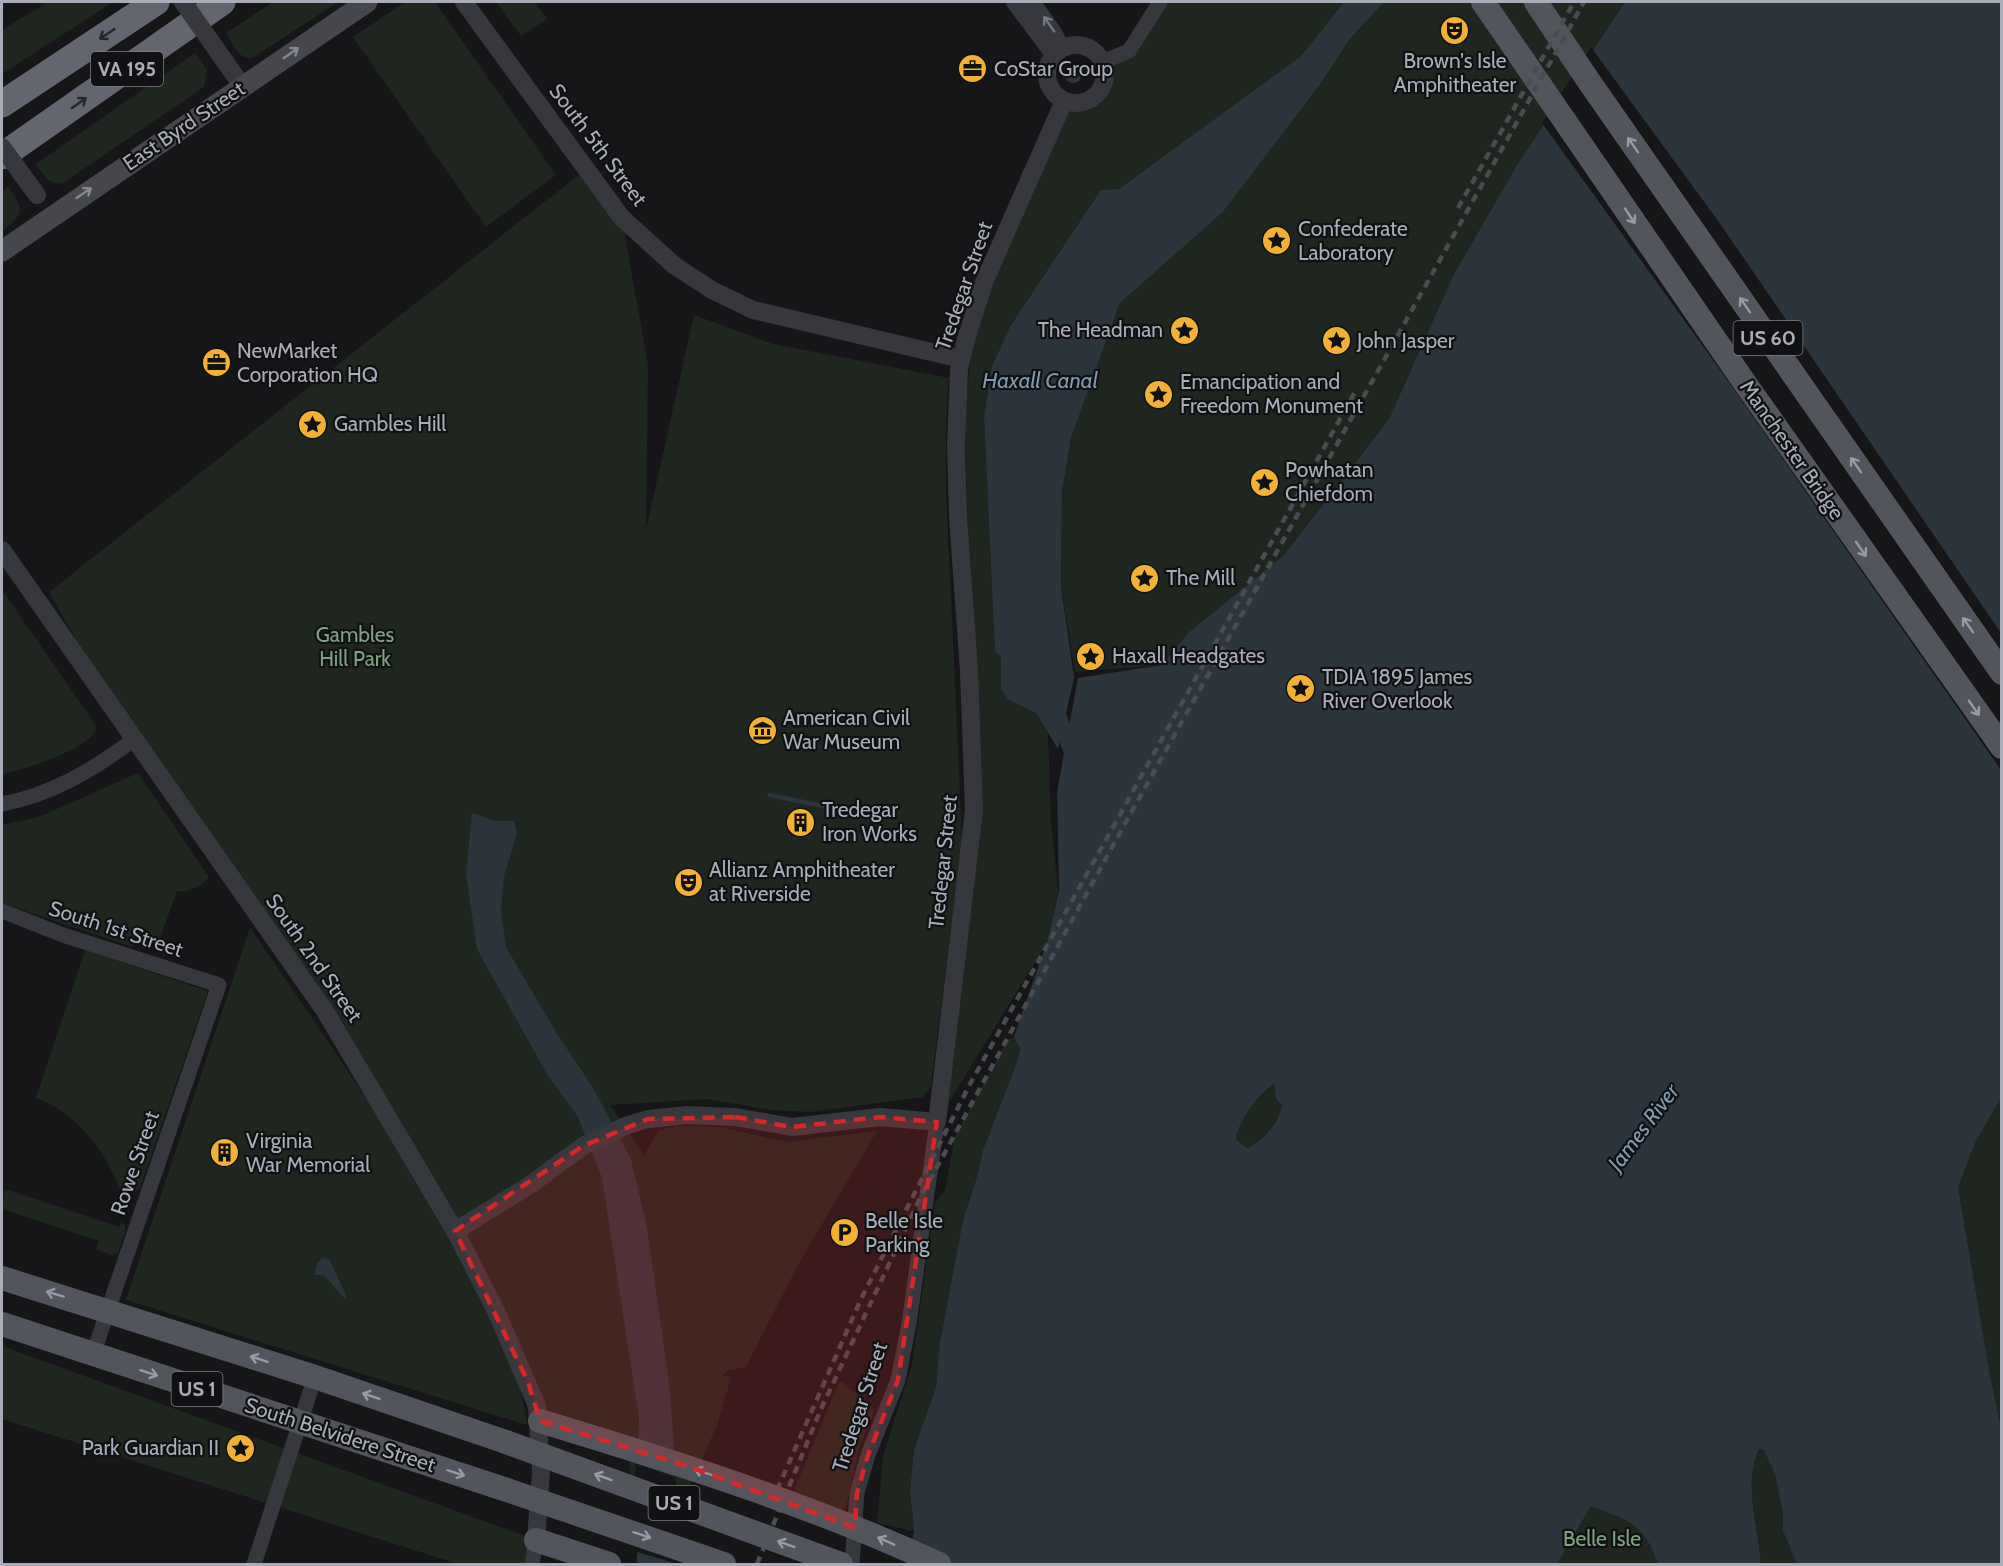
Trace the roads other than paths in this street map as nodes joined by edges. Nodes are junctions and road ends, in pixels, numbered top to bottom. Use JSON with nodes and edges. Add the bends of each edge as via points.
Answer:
{"nodes":[{"id":1,"x":156,"y":2,"type":"edge"},
{"id":2,"x":183,"y":2,"type":"edge"},
{"id":3,"x":222,"y":2,"type":"edge"},
{"id":4,"x":367,"y":2,"type":"edge"},
{"id":5,"x":464,"y":2,"type":"edge"},
{"id":6,"x":1015,"y":2,"type":"edge"},
{"id":7,"x":1033,"y":2,"type":"edge"},
{"id":8,"x":1160,"y":2,"type":"edge"},
{"id":9,"x":1483,"y":2,"type":"edge"},
{"id":10,"x":1536,"y":2,"type":"edge"},
{"id":11,"x":1058,"y":51,"type":"junction"},
{"id":12,"x":1102,"y":62,"type":"junction"},
{"id":13,"x":243,"y":87,"type":"junction"},
{"id":14,"x":6,"y":100,"type":"edge"},
{"id":15,"x":1064,"y":100,"type":"junction"},
{"id":16,"x":32,"y":137,"type":"junction"},
{"id":17,"x":2,"y":147,"type":"edge"},
{"id":18,"x":2,"y":156,"type":"edge"},
{"id":19,"x":2,"y":164,"type":"edge"},
{"id":20,"x":49,"y":217,"type":"junction"},
{"id":21,"x":2,"y":251,"type":"edge"},
{"id":22,"x":961,"y":359,"type":"junction"},
{"id":23,"x":2,"y":550,"type":"edge"},
{"id":24,"x":2001,"y":673,"type":"edge"},
{"id":25,"x":133,"y":740,"type":"junction"},
{"id":26,"x":2001,"y":747,"type":"edge"},
{"id":27,"x":2,"y":804,"type":"edge"},
{"id":28,"x":2,"y":911,"type":"edge"},
{"id":29,"x":219,"y":985,"type":"joint"},
{"id":30,"x":937,"y":1122,"type":"junction"},
{"id":31,"x":455,"y":1231,"type":"junction"},
{"id":32,"x":2,"y":1278,"type":"edge"},
{"id":33,"x":108,"y":1311,"type":"junction"},
{"id":34,"x":2,"y":1324,"type":"edge"},
{"id":35,"x":93,"y":1354,"type":"junction"},
{"id":36,"x":315,"y":1377,"type":"junction"},
{"id":37,"x":540,"y":1420,"type":"junction"},
{"id":38,"x":300,"y":1423,"type":"junction"},
{"id":39,"x":536,"y":1540,"type":"junction"},
{"id":40,"x":254,"y":1564,"type":"edge"},
{"id":41,"x":532,"y":1564,"type":"edge"},
{"id":42,"x":609,"y":1564,"type":"edge"},
{"id":43,"x":724,"y":1564,"type":"edge"},
{"id":44,"x":841,"y":1564,"type":"edge"},
{"id":45,"x":852,"y":1564,"type":"edge"},
{"id":46,"x":939,"y":1564,"type":"edge"}],
"edges":[{"from":1,"to":14,"type":"highway","number":"VA 195","one_way":true},
{"from":2,"to":13,"type":"street","bridge":true},
{"from":16,"to":3,"type":"highway","number":"VA 195","one_way":true},
{"from":13,"to":4,"type":"main road","name":"East Byrd Street","one_way":true},
{"from":5,"to":22,"type":"street","name":"South 5th Street","via":[[622,218],[675,266],[753,310]]},
{"from":6,"to":11,"type":"street"},
{"from":11,"to":7,"type":"street","one_way":true,"via":[[1055,33]]},
{"from":8,"to":12,"type":"street","via":[[1129,51]]},
{"from":9,"to":26,"type":"main road","name":"Manchester Bridge","number":"US 60","one_way":true},
{"from":24,"to":10,"type":"main road","name":"Manchester Bridge","number":"US 60","one_way":true},
{"from":11,"to":12,"type":"street","via":[[1081,45],[1097,54]]},
{"from":11,"to":15,"type":"street","via":[[1049,61],[1047,79],[1055,95]]},
{"from":12,"to":15,"type":"street","via":[[1104,81],[1097,94],[1084,102]]},
{"from":20,"to":13,"type":"main road","name":"East Byrd Street","one_way":true},
{"from":15,"to":22,"type":"street","name":"Tredegar Street","via":[[985,280]]},
{"from":16,"to":18,"type":"highway","number":"VA 195"},
{"from":16,"to":19,"type":"highway"},
{"from":17,"to":20,"type":"street","bridge":true},
{"from":20,"to":21,"type":"main road","name":"East Byrd Street"},
{"from":22,"to":30,"type":"street","name":"Tredegar Street","via":[[957,487],[974,810]]},
{"from":23,"to":25,"type":"street","name":"South 2nd Street"},
{"from":25,"to":27,"type":"street","via":[[66,784]]},
{"from":25,"to":31,"type":"street","name":"South 2nd Street","via":[[325,1011]]},
{"from":28,"to":29,"type":"street","name":"South 1st Street","via":[[63,936]]},
{"from":29,"to":33,"type":"street","name":"Rowe Street"},
{"from":30,"to":31,"type":"street","via":[[880,1117],[792,1127],[735,1117],[665,1116],[628,1125],[583,1146],[530,1185]]},
{"from":30,"to":45,"type":"street","name":"Tredegar Street","via":[[909,1324],[898,1380],[857,1492]]},
{"from":31,"to":37,"type":"street","name":"South 2nd Street","via":[[524,1372]]},
{"from":33,"to":32,"type":"main road","number":"US 1","one_way":true},
{"from":33,"to":35,"type":"street","name":"Rowe Street"},
{"from":36,"to":33,"type":"main road","number":"US 1","one_way":true},
{"from":34,"to":35,"type":"main road","name":"South Belvidere Street","number":"US 1"},
{"from":35,"to":38,"type":"main road","name":"South Belvidere Street","number":"US 1","one_way":true},
{"from":36,"to":38,"type":"street"},
{"from":44,"to":36,"type":"main road","number":"US 1","one_way":true,"bridge":true},
{"from":37,"to":39,"type":"street","name":"South 2nd Street"},
{"from":46,"to":37,"type":"main road","one_way":true,"bridge":true,"via":[[804,1507]]},
{"from":38,"to":40,"type":"street"},
{"from":38,"to":43,"type":"main road","name":"South Belvidere Street","number":"US 1","one_way":true,"bridge":true},
{"from":39,"to":41,"type":"street"},
{"from":39,"to":42,"type":"main road"}]}
